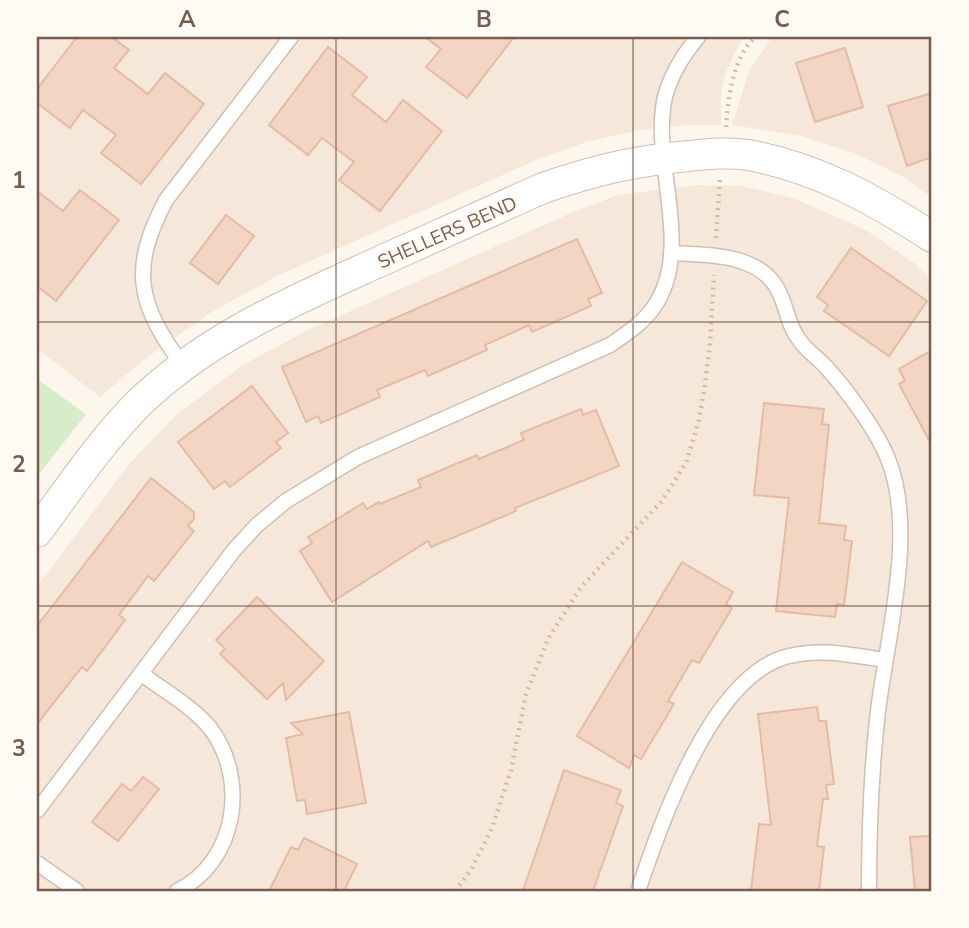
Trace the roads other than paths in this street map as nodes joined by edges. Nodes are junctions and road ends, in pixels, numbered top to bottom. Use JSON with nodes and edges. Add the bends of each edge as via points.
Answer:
{"nodes":[{"id":1,"x":291,"y":37,"type":"edge"},
{"id":2,"x":698,"y":37,"type":"edge"},
{"id":3,"x":664,"y":158,"type":"junction"},
{"id":4,"x":932,"y":237,"type":"edge"},
{"id":5,"x":671,"y":253,"type":"junction"},
{"id":6,"x":183,"y":366,"type":"junction"},
{"id":7,"x":37,"y":532,"type":"edge"},
{"id":8,"x":884,"y":660,"type":"junction"},
{"id":9,"x":142,"y":674,"type":"junction"},
{"id":10,"x":37,"y":811,"type":"edge"},
{"id":11,"x":37,"y":863,"type":"edge"},
{"id":12,"x":77,"y":891,"type":"edge"},
{"id":13,"x":177,"y":891,"type":"edge"},
{"id":14,"x":638,"y":891,"type":"edge"},
{"id":15,"x":869,"y":891,"type":"edge"}],
"edges":[{"from":1,"to":6,"type":"lane","via":[[166,200],[146,246],[148,307]]},
{"from":2,"to":3,"type":"lane","via":[[683,55],[665,97]]},
{"from":3,"to":4,"type":"street","name":"SHELLERS BEND","via":[[747,155],[831,180]]},
{"from":3,"to":5,"type":"lane"},
{"from":3,"to":6,"type":"street","name":"SHELLERS BEND","via":[[626,163],[543,188],[270,311]]},
{"from":5,"to":8,"type":"lane","via":[[744,262],[768,276],[799,341],[827,369],[878,437],[897,489],[900,520]]},
{"from":5,"to":9,"type":"lane","via":[[655,306],[637,327],[610,345],[358,457],[286,501],[234,550]]},
{"from":6,"to":7,"type":"street","name":"SHELLERS BEND","via":[[110,435]]},
{"from":8,"to":14,"type":"lane","via":[[810,652],[786,656],[741,683],[680,782]]},
{"from":8,"to":15,"type":"lane","via":[[872,779]]},
{"from":9,"to":10,"type":"lane"},
{"from":9,"to":13,"type":"lane","via":[[208,726],[228,760],[232,779],[232,816],[226,837],[205,871]]},
{"from":11,"to":12,"type":"lane"}]}
